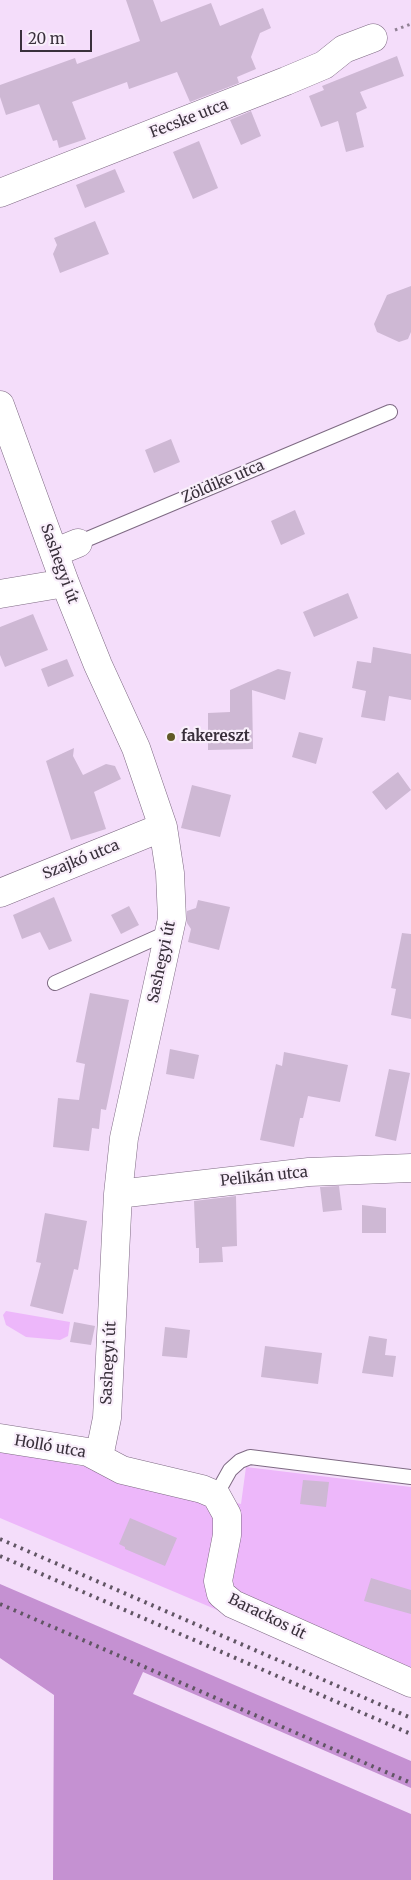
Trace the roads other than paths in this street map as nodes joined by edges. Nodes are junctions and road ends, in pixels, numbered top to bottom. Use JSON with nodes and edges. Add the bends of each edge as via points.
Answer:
{"nodes":[{"id":1,"x":373,"y":38,"type":"dead end"},
{"id":2,"x":0,"y":193,"type":"edge"},
{"id":3,"x":0,"y":405,"type":"edge"},
{"id":4,"x":390,"y":412,"type":"dead end"},
{"id":5,"x":5,"y":436,"type":"edge"},
{"id":6,"x":67,"y":548,"type":"junction"},
{"id":7,"x":65,"y":583,"type":"junction"},
{"id":8,"x":0,"y":594,"type":"edge"},
{"id":9,"x":163,"y":827,"type":"junction"},
{"id":10,"x":0,"y":893,"type":"edge"},
{"id":11,"x":169,"y":932,"type":"junction"},
{"id":12,"x":55,"y":983,"type":"dead end"},
{"id":13,"x":411,"y":1168,"type":"edge"},
{"id":14,"x":118,"y":1194,"type":"junction"},
{"id":15,"x":0,"y":1438,"type":"edge"},
{"id":16,"x":99,"y":1457,"type":"junction"},
{"id":17,"x":411,"y":1477,"type":"edge"},
{"id":18,"x":216,"y":1495,"type":"junction"},
{"id":19,"x":411,"y":1684,"type":"edge"}],
"edges":[{"from":1,"to":2,"type":"street","name":"Fecske utca","via":[[344,49],[324,65],[286,81]]},
{"from":3,"to":5,"type":"street","name":"Sashegyi út"},
{"from":4,"to":6,"type":"lane","name":"Zöldike utca"},
{"from":5,"to":6,"type":"street","name":"Sashegyi út"},
{"from":6,"to":7,"type":"street","name":"Sashegyi út"},
{"from":7,"to":8,"type":"street"},
{"from":7,"to":9,"type":"street","name":"Sashegyi út","via":[[136,748]]},
{"from":9,"to":10,"type":"street","name":"Szajkó utca"},
{"from":9,"to":11,"type":"street","name":"Sashegyi út","via":[[170,874],[172,919]]},
{"from":11,"to":12,"type":"lane"},
{"from":11,"to":14,"type":"street","name":"Sashegyi út","via":[[124,1138]]},
{"from":13,"to":14,"type":"street","name":"Pelikán utca","via":[[309,1172]]},
{"from":14,"to":16,"type":"street","name":"Sashegyi út","via":[[107,1418]]},
{"from":15,"to":16,"type":"street","name":"Holló utca","via":[[88,1452]]},
{"from":16,"to":18,"type":"street","via":[[122,1470]]},
{"from":17,"to":18,"type":"lane","via":[[250,1457],[230,1470]]},
{"from":18,"to":19,"type":"street","name":"Barackos út","via":[[227,1516],[218,1581],[222,1594],[233,1604]]}]}
